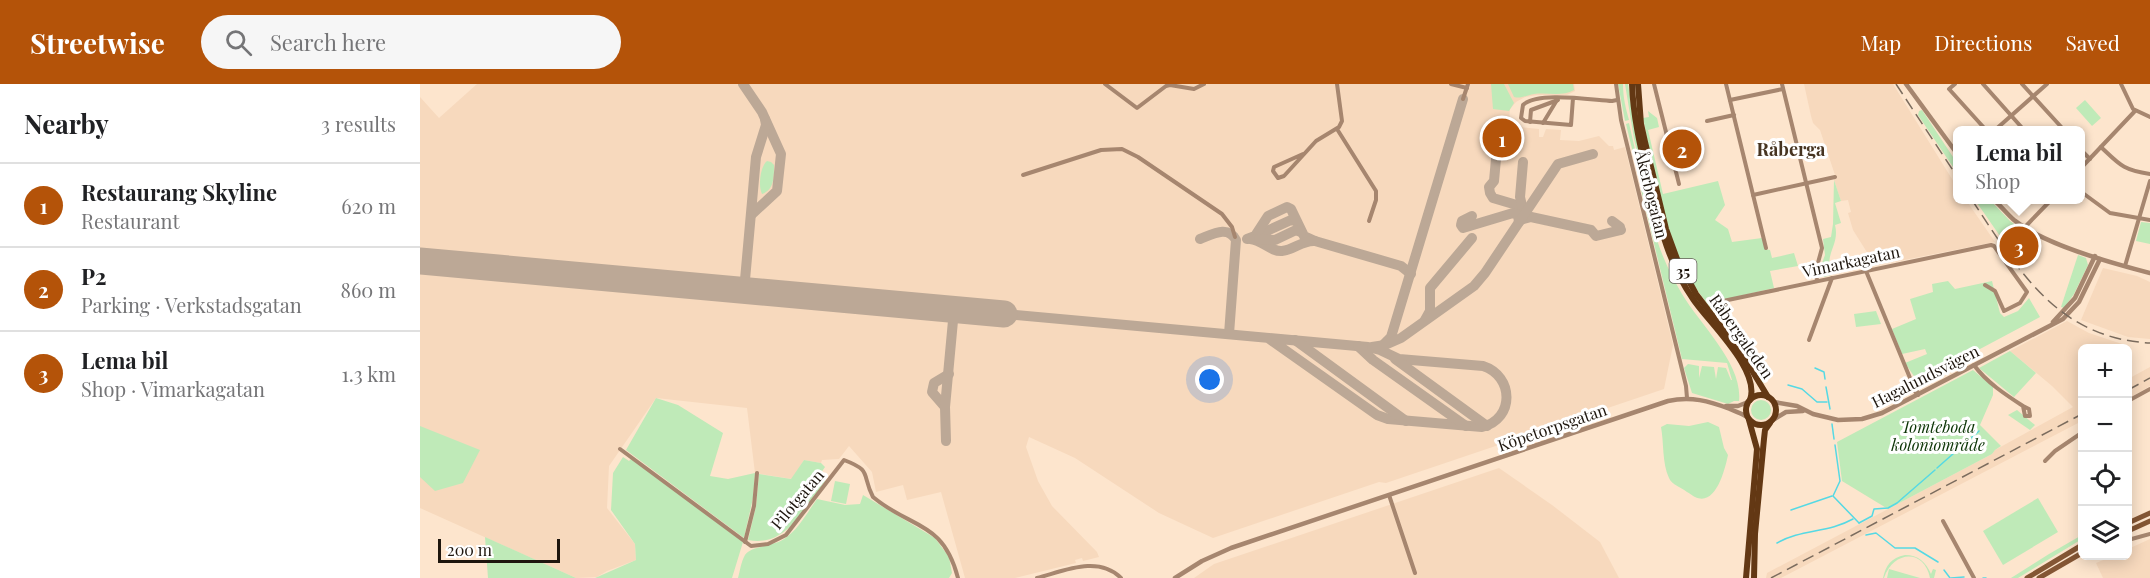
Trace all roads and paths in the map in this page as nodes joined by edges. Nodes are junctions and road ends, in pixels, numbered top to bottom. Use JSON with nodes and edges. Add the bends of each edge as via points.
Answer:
{"nodes":[{"id":1,"x":1105,"y":84,"type":"edge"},
{"id":2,"x":1204,"y":84,"type":"edge"},
{"id":3,"x":1337,"y":84,"type":"edge"},
{"id":4,"x":1451,"y":84,"type":"edge"},
{"id":5,"x":1616,"y":84,"type":"edge"},
{"id":6,"x":1632,"y":84,"type":"edge"},
{"id":7,"x":1638,"y":84,"type":"edge"},
{"id":8,"x":1654,"y":84,"type":"edge"},
{"id":9,"x":1726,"y":84,"type":"edge"},
{"id":10,"x":1955,"y":84,"type":"edge"},
{"id":11,"x":1983,"y":84,"type":"edge"},
{"id":12,"x":2022,"y":84,"type":"edge"},
{"id":13,"x":2047,"y":84,"type":"edge"},
{"id":14,"x":2121,"y":84,"type":"edge"},
{"id":15,"x":1908,"y":85,"type":"edge"},
{"id":16,"x":1467,"y":86,"type":"edge"},
{"id":17,"x":1783,"y":86,"type":"edge"},
{"id":18,"x":2034,"y":97,"type":"junction"},
{"id":19,"x":1573,"y":98,"type":"junction"},
{"id":20,"x":1463,"y":99,"type":"dead end"},
{"id":21,"x":1559,"y":99,"type":"junction"},
{"id":22,"x":1617,"y":100,"type":"junction"},
{"id":23,"x":1730,"y":100,"type":"junction"},
{"id":24,"x":2135,"y":111,"type":"junction"},
{"id":25,"x":1734,"y":115,"type":"junction"},
{"id":26,"x":2011,"y":116,"type":"junction"},
{"id":27,"x":2150,"y":117,"type":"edge"},
{"id":28,"x":1707,"y":121,"type":"dead end"},
{"id":29,"x":1530,"y":122,"type":"junction"},
{"id":30,"x":1544,"y":123,"type":"junction"},
{"id":31,"x":1982,"y":126,"type":"edge"},
{"id":32,"x":2000,"y":126,"type":"edge"},
{"id":33,"x":2020,"y":126,"type":"edge"},
{"id":34,"x":2060,"y":126,"type":"edge"},
{"id":35,"x":1337,"y":129,"type":"junction"},
{"id":36,"x":2102,"y":147,"type":"junction"},
{"id":37,"x":1953,"y":149,"type":"edge"},
{"id":38,"x":1303,"y":154,"type":"junction"},
{"id":39,"x":2085,"y":154,"type":"edge"},
{"id":40,"x":2090,"y":159,"type":"junction"},
{"id":41,"x":2085,"y":164,"type":"edge"},
{"id":42,"x":2150,"y":174,"type":"edge"},
{"id":43,"x":1023,"y":175,"type":"dead end"},
{"id":44,"x":1835,"y":177,"type":"dead end"},
{"id":45,"x":2150,"y":181,"type":"edge"},
{"id":46,"x":1806,"y":183,"type":"junction"},
{"id":47,"x":1678,"y":184,"type":"dead end"},
{"id":48,"x":1753,"y":195,"type":"junction"},
{"id":49,"x":2085,"y":195,"type":"edge"},
{"id":50,"x":1998,"y":204,"type":"edge"},
{"id":51,"x":2047,"y":204,"type":"edge"},
{"id":52,"x":2139,"y":219,"type":"junction"},
{"id":53,"x":2150,"y":220,"type":"edge"},
{"id":54,"x":1369,"y":221,"type":"dead end"},
{"id":55,"x":2024,"y":226,"type":"junction"},
{"id":56,"x":1235,"y":237,"type":"dead end"},
{"id":57,"x":2004,"y":241,"type":"dead end"},
{"id":58,"x":1766,"y":248,"type":"dead end"},
{"id":59,"x":2097,"y":257,"type":"junction"},
{"id":60,"x":2125,"y":266,"type":"junction"},
{"id":61,"x":1866,"y":270,"type":"junction"},
{"id":62,"x":2150,"y":273,"type":"edge"},
{"id":63,"x":1833,"y":278,"type":"junction"},
{"id":64,"x":1817,"y":281,"type":"junction"},
{"id":65,"x":1985,"y":285,"type":"dead end"},
{"id":66,"x":1723,"y":301,"type":"dead end"},
{"id":67,"x":1809,"y":340,"type":"dead end"},
{"id":68,"x":1974,"y":365,"type":"junction"},
{"id":69,"x":2150,"y":389,"type":"edge"},
{"id":70,"x":1918,"y":395,"type":"junction"},
{"id":71,"x":1687,"y":398,"type":"junction"},
{"id":72,"x":2132,"y":398,"type":"edge"},
{"id":73,"x":1771,"y":399,"type":"junction"},
{"id":74,"x":1749,"y":401,"type":"junction"},
{"id":75,"x":1724,"y":406,"type":"junction"},
{"id":76,"x":2023,"y":406,"type":"dead end"},
{"id":77,"x":1807,"y":411,"type":"junction"},
{"id":78,"x":1748,"y":418,"type":"junction"},
{"id":79,"x":1771,"y":422,"type":"junction"},
{"id":80,"x":2078,"y":435,"type":"edge"},
{"id":81,"x":620,"y":449,"type":"dead end"},
{"id":82,"x":2045,"y":461,"type":"dead end"},
{"id":83,"x":757,"y":473,"type":"dead end"},
{"id":84,"x":1389,"y":495,"type":"junction"},
{"id":85,"x":2150,"y":513,"type":"edge"},
{"id":86,"x":1942,"y":521,"type":"dead end"},
{"id":87,"x":2132,"y":521,"type":"edge"},
{"id":88,"x":2150,"y":521,"type":"edge"},
{"id":89,"x":2132,"y":529,"type":"edge"},
{"id":90,"x":2150,"y":534,"type":"edge"},
{"id":91,"x":2132,"y":539,"type":"edge"},
{"id":92,"x":745,"y":542,"type":"junction"},
{"id":93,"x":2078,"y":547,"type":"edge"},
{"id":94,"x":2078,"y":555,"type":"edge"},
{"id":95,"x":1415,"y":573,"type":"dead end"},
{"id":96,"x":958,"y":578,"type":"edge"},
{"id":97,"x":1037,"y":578,"type":"edge"},
{"id":98,"x":1121,"y":578,"type":"edge"},
{"id":99,"x":1175,"y":578,"type":"edge"},
{"id":100,"x":1746,"y":578,"type":"edge"},
{"id":101,"x":1754,"y":578,"type":"edge"},
{"id":102,"x":1974,"y":578,"type":"edge"},
{"id":103,"x":2027,"y":578,"type":"edge"},
{"id":104,"x":2039,"y":578,"type":"edge"}],
"edges":[{"from":1,"to":2,"type":"street","via":[[1137,108],[1166,86],[1194,89]]},
{"from":3,"to":35,"type":"street","via":[[1342,121]]},
{"from":4,"to":16,"type":"street"},
{"from":5,"to":22,"type":"street","name":"Åkerbogatan"},
{"from":6,"to":74,"type":"main road","name":"Råbergaleden","number":"35","via":[[1640,143],[1668,250],[1692,297],[1743,364],[1752,385]]},
{"from":7,"to":73,"type":"main road","name":"Råbergaleden","number":"35","via":[[1641,124],[1673,249],[1696,294]]},
{"from":8,"to":47,"type":"street"},
{"from":9,"to":23,"type":"street"},
{"from":10,"to":31,"type":"street","via":[[1950,89]]},
{"from":11,"to":26,"type":"street"},
{"from":12,"to":18,"type":"street"},
{"from":13,"to":18,"type":"street"},
{"from":14,"to":24,"type":"street"},
{"from":15,"to":37,"type":"street"},
{"from":16,"to":20,"type":"street"},
{"from":17,"to":23,"type":"street"},
{"from":17,"to":46,"type":"street"},
{"from":18,"to":26,"type":"street"},
{"from":18,"to":34,"type":"street"},
{"from":19,"to":21,"type":"street"},
{"from":19,"to":22,"type":"street"},
{"from":19,"to":30,"type":"street","via":[[1570,125]]},
{"from":21,"to":29,"type":"street","via":[[1531,110]]},
{"from":21,"to":29,"type":"street","via":[[1524,103],[1521,118]]},
{"from":21,"to":30,"type":"street"},
{"from":22,"to":71,"type":"street","name":"Åkerbogatan"},
{"from":23,"to":25,"type":"street"},
{"from":24,"to":27,"type":"street"},
{"from":24,"to":36,"type":"street"},
{"from":25,"to":28,"type":"street"},
{"from":25,"to":48,"type":"street"},
{"from":26,"to":32,"type":"street"},
{"from":26,"to":33,"type":"street"},
{"from":29,"to":30,"type":"street"},
{"from":35,"to":38,"type":"street"},
{"from":35,"to":54,"type":"street","via":[[1376,191]]},
{"from":36,"to":40,"type":"street"},
{"from":36,"to":42,"type":"street","via":[[2129,171]]},
{"from":38,"to":38,"type":"street","via":[[1284,176],[1274,175],[1274,167]]},
{"from":39,"to":40,"type":"street"},
{"from":40,"to":41,"type":"street"},
{"from":43,"to":56,"type":"street","via":[[1101,150],[1122,149],[1222,214]]},
{"from":44,"to":46,"type":"street"},
{"from":45,"to":52,"type":"street"},
{"from":46,"to":48,"type":"street"},
{"from":46,"to":64,"type":"street","via":[[1822,248]]},
{"from":48,"to":58,"type":"street"},
{"from":49,"to":52,"type":"street","via":[[2110,213]]},
{"from":50,"to":55,"type":"street"},
{"from":51,"to":55,"type":"street"},
{"from":52,"to":53,"type":"street"},
{"from":52,"to":60,"type":"street"},
{"from":55,"to":57,"type":"street"},
{"from":55,"to":59,"type":"street"},
{"from":59,"to":60,"type":"street"},
{"from":59,"to":68,"type":"street","name":"Hagalundsvägen","via":[[2075,307],[2063,319]]},
{"from":60,"to":62,"type":"street"},
{"from":61,"to":63,"type":"street","name":"Vimarkagatan"},
{"from":61,"to":65,"type":"street","name":"Vimarkagatan","via":[[1994,246],[2027,292],[2020,303],[2004,311],[1995,291]]},
{"from":61,"to":70,"type":"street","via":[[1911,387]]},
{"from":63,"to":64,"type":"street","name":"Vimarkagatan"},
{"from":63,"to":67,"type":"street"},
{"from":64,"to":66,"type":"street","name":"Vimarkagatan"},
{"from":68,"to":70,"type":"street","name":"Hagalundsvägen"},
{"from":68,"to":76,"type":"street"},
{"from":69,"to":72,"type":"street"},
{"from":70,"to":77,"type":"street","name":"Hagalundsvägen","via":[[1862,419],[1838,420]]},
{"from":71,"to":75,"type":"street","name":"Köpetorpsgatan"},
{"from":71,"to":84,"type":"street","name":"Köpetorpsgatan","via":[[1651,406]]},
{"from":73,"to":74,"type":"main road","via":[[1759,395]]},
{"from":73,"to":77,"type":"street","name":"Hagalundsvägen"},
{"from":73,"to":79,"type":"main road","via":[[1776,411]]},
{"from":74,"to":75,"type":"street","name":"Köpetorpsgatan"},
{"from":74,"to":78,"type":"main road","number":"35"},
{"from":75,"to":78,"type":"street","name":"Köpetorpsgatan"},
{"from":77,"to":79,"type":"street","name":"Hagalundsvägen","via":[[1791,410]]},
{"from":78,"to":79,"type":"main road","via":[[1759,426]]},
{"from":78,"to":100,"type":"main road","number":"35","via":[[1758,448]]},
{"from":79,"to":101,"type":"main road","via":[[1764,439]]},
{"from":80,"to":82,"type":"street"},
{"from":81,"to":92,"type":"street"},
{"from":83,"to":92,"type":"street"},
{"from":84,"to":95,"type":"street"},
{"from":84,"to":99,"type":"street","name":"Köpetorpsgatan","via":[[1223,551]]},
{"from":85,"to":87,"type":"main road"},
{"from":86,"to":102,"type":"street"},
{"from":88,"to":89,"type":"main road"},
{"from":90,"to":91,"type":"street"},
{"from":92,"to":96,"type":"street","name":"Pilotgatan","via":[[752,546],[768,544],[786,535],[844,460],[862,468],[878,501],[939,538],[953,558]]},
{"from":93,"to":103,"type":"main road"},
{"from":94,"to":104,"type":"main road"},
{"from":97,"to":98,"type":"street","via":[[1094,566],[1109,569]]}]}
